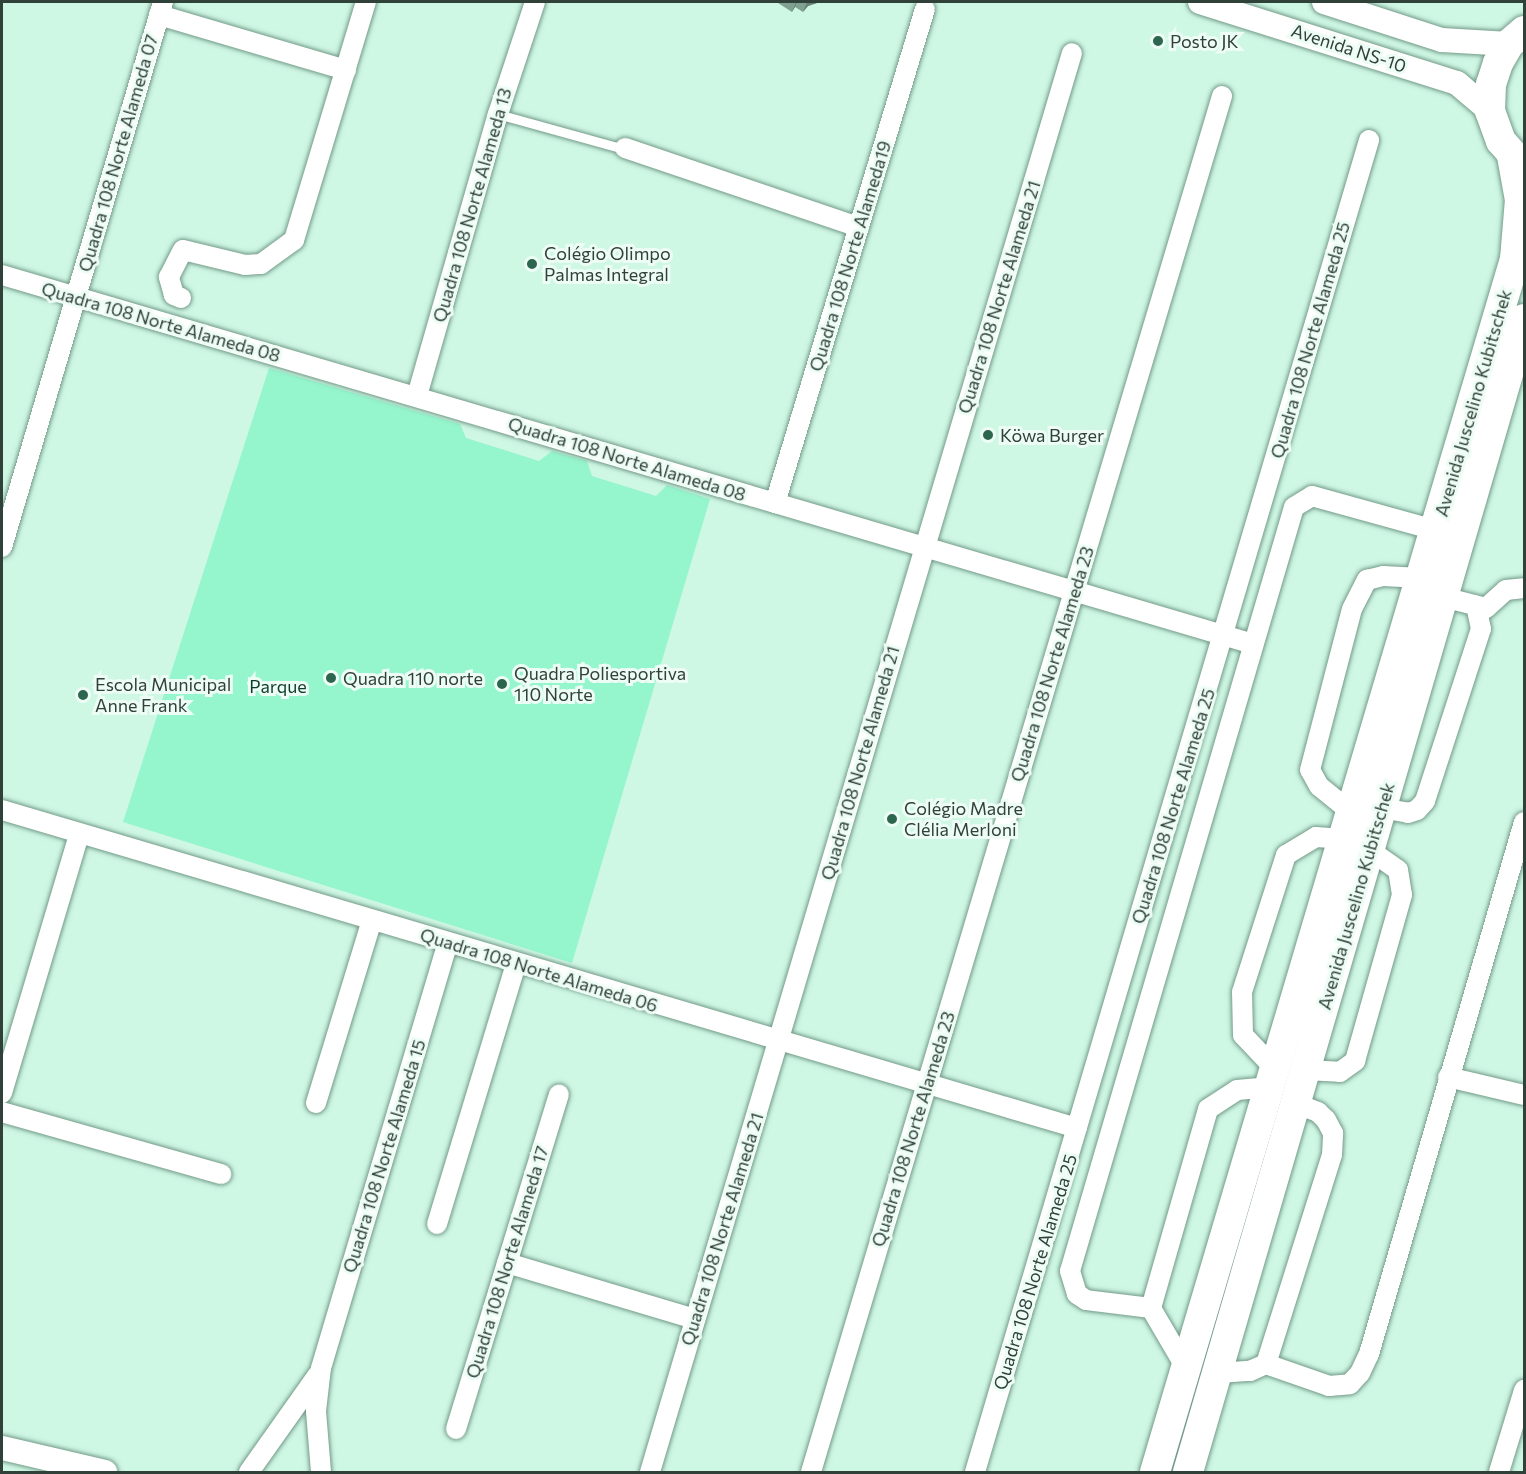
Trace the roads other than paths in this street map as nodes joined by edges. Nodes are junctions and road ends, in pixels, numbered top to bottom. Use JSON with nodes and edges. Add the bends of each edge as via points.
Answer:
{"nodes":[{"id":1,"x":366,"y":2,"type":"edge"},
{"id":2,"x":1200,"y":2,"type":"edge"},
{"id":3,"x":1324,"y":2,"type":"edge"},
{"id":4,"x":531,"y":6,"type":"edge"},
{"id":5,"x":161,"y":8,"type":"edge"},
{"id":6,"x":925,"y":9,"type":"dead end"},
{"id":7,"x":1517,"y":38,"type":"edge"},
{"id":8,"x":1072,"y":53,"type":"dead end"},
{"id":9,"x":346,"y":70,"type":"junction"},
{"id":10,"x":1222,"y":96,"type":"dead end"},
{"id":11,"x":1490,"y":111,"type":"junction"},
{"id":12,"x":498,"y":114,"type":"junction"},
{"id":13,"x":1369,"y":140,"type":"dead end"},
{"id":14,"x":621,"y":147,"type":"joint"},
{"id":15,"x":1518,"y":161,"type":"edge"},
{"id":16,"x":859,"y":227,"type":"junction"},
{"id":17,"x":2,"y":275,"type":"edge"},
{"id":18,"x":75,"y":297,"type":"junction"},
{"id":19,"x":182,"y":298,"type":"dead end"},
{"id":20,"x":1524,"y":319,"type":"edge"},
{"id":21,"x":417,"y":396,"type":"junction"},
{"id":22,"x":775,"y":503,"type":"junction"},
{"id":23,"x":1435,"y":530,"type":"junction"},
{"id":24,"x":2,"y":547,"type":"edge"},
{"id":25,"x":924,"y":548,"type":"junction"},
{"id":26,"x":1421,"y":578,"type":"junction"},
{"id":27,"x":1524,"y":588,"type":"edge"},
{"id":28,"x":1074,"y":592,"type":"junction"},
{"id":29,"x":1443,"y":597,"type":"junction"},
{"id":30,"x":1476,"y":606,"type":"junction"},
{"id":31,"x":1224,"y":636,"type":"junction"},
{"id":32,"x":1253,"y":644,"type":"junction"},
{"id":33,"x":1381,"y":808,"type":"junction"},
{"id":34,"x":2,"y":810,"type":"edge"},
{"id":35,"x":1524,"y":822,"type":"edge"},
{"id":36,"x":79,"y":834,"type":"junction"},
{"id":37,"x":1354,"y":834,"type":"junction"},
{"id":38,"x":372,"y":920,"type":"junction"},
{"id":39,"x":448,"y":943,"type":"junction"},
{"id":40,"x":516,"y":964,"type":"junction"},
{"id":41,"x":778,"y":1040,"type":"junction"},
{"id":42,"x":1284,"y":1076,"type":"junction"},
{"id":43,"x":1448,"y":1077,"type":"junction"},
{"id":44,"x":927,"y":1085,"type":"junction"},
{"id":45,"x":2,"y":1093,"type":"edge"},
{"id":46,"x":558,"y":1095,"type":"dead end"},
{"id":47,"x":1524,"y":1095,"type":"edge"},
{"id":48,"x":316,"y":1103,"type":"dead end"},
{"id":49,"x":1295,"y":1103,"type":"junction"},
{"id":50,"x":2,"y":1112,"type":"edge"},
{"id":51,"x":1077,"y":1128,"type":"junction"},
{"id":52,"x":221,"y":1174,"type":"dead end"},
{"id":53,"x":437,"y":1224,"type":"dead end"},
{"id":54,"x":1037,"y":1262,"type":"junction"},
{"id":55,"x":507,"y":1263,"type":"junction"},
{"id":56,"x":1070,"y":1271,"type":"junction"},
{"id":57,"x":1151,"y":1308,"type":"junction"},
{"id":58,"x":695,"y":1319,"type":"junction"},
{"id":59,"x":1266,"y":1364,"type":"junction"},
{"id":60,"x":321,"y":1368,"type":"junction"},
{"id":61,"x":1186,"y":1368,"type":"junction"},
{"id":62,"x":1218,"y":1373,"type":"junction"},
{"id":63,"x":1524,"y":1390,"type":"edge"},
{"id":64,"x":456,"y":1430,"type":"dead end"},
{"id":65,"x":2,"y":1448,"type":"edge"},
{"id":66,"x":105,"y":1473,"type":"edge"},
{"id":67,"x":249,"y":1473,"type":"edge"},
{"id":68,"x":321,"y":1473,"type":"edge"},
{"id":69,"x":650,"y":1473,"type":"edge"},
{"id":70,"x":811,"y":1473,"type":"edge"},
{"id":71,"x":975,"y":1473,"type":"edge"},
{"id":72,"x":1155,"y":1473,"type":"edge"},
{"id":73,"x":1188,"y":1473,"type":"edge"},
{"id":74,"x":1499,"y":1473,"type":"edge"}],
"edges":[{"from":1,"to":9,"type":"street"},
{"from":2,"to":11,"type":"street","name":"Avenida NS-10","via":[[1457,83]]},
{"from":3,"to":7,"type":"street","name":"Avenida NS-10","via":[[1442,40]]},
{"from":4,"to":12,"type":"street","name":"Quadra 108 Norte Alameda 13"},
{"from":5,"to":9,"type":"street"},
{"from":5,"to":18,"type":"street","name":"Quadra 108 Norte Alameda 07"},
{"from":6,"to":16,"type":"street","name":"Quadra 108 Norte Alameda19"},
{"from":7,"to":11,"type":"main road","via":[[1491,84]]},
{"from":8,"to":25,"type":"street","name":"Quadra 108 Norte Alameda 21"},
{"from":9,"to":19,"type":"street","via":[[294,240],[261,264],[245,266],[183,250],[169,277],[174,295]]},
{"from":10,"to":28,"type":"street","name":"Quadra 108 Norte Alameda 23"},
{"from":11,"to":15,"type":"main road","name":"Avenida Juscelino Kubitschek","via":[[1501,141]]},
{"from":12,"to":14,"type":"lane"},
{"from":12,"to":21,"type":"street","name":"Quadra 108 Norte Alameda 13"},
{"from":13,"to":31,"type":"street","name":"Quadra 108 Norte Alameda 25"},
{"from":14,"to":16,"type":"street"},
{"from":15,"to":23,"type":"main road","name":"Avenida Juscelino Kubitschek","via":[[1520,200],[1515,260]]},
{"from":16,"to":22,"type":"street","name":"Quadra 108 Norte Alameda19"},
{"from":17,"to":18,"type":"street","name":"Quadra 108 Norte Alameda 08"},
{"from":18,"to":21,"type":"street","name":"Quadra 108 Norte Alameda 08"},
{"from":18,"to":24,"type":"street","name":"Quadra 108 Norte Alameda 07"},
{"from":20,"to":29,"type":"main road","name":"Avenida Juscelino Kubitschek"},
{"from":21,"to":22,"type":"street","name":"Quadra 108 Norte Alameda 08"},
{"from":22,"to":25,"type":"street","name":"Quadra 108 Norte Alameda 08"},
{"from":23,"to":26,"type":"main road","name":"Avenida Juscelino Kubitschek"},
{"from":23,"to":32,"type":"street","via":[[1324,498],[1312,496],[1299,501]]},
{"from":25,"to":28,"type":"street","name":"Quadra 108 Norte Alameda 08"},
{"from":25,"to":41,"type":"street","name":"Quadra 108 Norte Alameda 21"},
{"from":26,"to":37,"type":"main road","name":"Avenida Juscelino Kubitschek"},
{"from":26,"to":37,"type":"street","name":"Avenida Juscelino Kubitschek","via":[[1383,576],[1367,580],[1352,609],[1310,770]]},
{"from":27,"to":30,"type":"street","via":[[1506,590],[1486,608]]},
{"from":28,"to":31,"type":"street","name":"Quadra 108 Norte Alameda 08"},
{"from":28,"to":44,"type":"street","name":"Quadra 108 Norte Alameda 23"},
{"from":29,"to":30,"type":"street"},
{"from":29,"to":33,"type":"main road","name":"Avenida Juscelino Kubitschek"},
{"from":30,"to":33,"type":"street","via":[[1481,629],[1425,801],[1408,813]]},
{"from":31,"to":32,"type":"street","name":"Quadra 108 Norte Alameda 08"},
{"from":31,"to":51,"type":"street","name":"Quadra 108 Norte Alameda 25"},
{"from":32,"to":56,"type":"street"},
{"from":33,"to":37,"type":"main road","name":"Avenida Juscelino Kubitschek"},
{"from":34,"to":36,"type":"street","name":"Quadra 108 Norte Alameda 06"},
{"from":35,"to":43,"type":"street"},
{"from":36,"to":38,"type":"street","name":"Quadra 108 Norte Alameda 06"},
{"from":36,"to":45,"type":"street"},
{"from":37,"to":42,"type":"main road","name":"Avenida Juscelino Kubitschek"},
{"from":37,"to":42,"type":"street","via":[[1316,837],[1286,855],[1242,992],[1243,1035],[1249,1046]]},
{"from":37,"to":42,"type":"street","via":[[1398,870],[1402,895],[1355,1061],[1340,1072]]},
{"from":38,"to":39,"type":"street","name":"Quadra 108 Norte Alameda 06"},
{"from":38,"to":48,"type":"street"},
{"from":39,"to":40,"type":"street","name":"Quadra 108 Norte Alameda 06"},
{"from":39,"to":60,"type":"street","name":"Quadra 108 Norte Alameda 15"},
{"from":40,"to":41,"type":"street","name":"Quadra 108 Norte Alameda 06"},
{"from":40,"to":53,"type":"street"},
{"from":41,"to":44,"type":"street","name":"Quadra 108 Norte Alameda 06"},
{"from":41,"to":58,"type":"street","name":"Quadra 108 Norte Alameda 21"},
{"from":42,"to":49,"type":"main road","name":"Avenida Juscelino Kubitschek"},
{"from":42,"to":57,"type":"street","via":[[1237,1090],[1208,1109]]},
{"from":42,"to":61,"type":"main road","name":"Avenida Juscelino Kubitschek"},
{"from":43,"to":47,"type":"street"},
{"from":43,"to":59,"type":"street","via":[[1370,1354],[1360,1373],[1350,1384],[1329,1386]]},
{"from":44,"to":51,"type":"street","name":"Quadra 108 Norte Alameda 06"},
{"from":44,"to":70,"type":"street","name":"Quadra 108 Norte Alameda 23"},
{"from":46,"to":55,"type":"street","name":"Quadra 108 Norte Alameda 17"},
{"from":49,"to":59,"type":"street","via":[[1318,1112],[1326,1120],[1333,1133],[1332,1155]]},
{"from":49,"to":62,"type":"main road","name":"Avenida Juscelino Kubitschek"},
{"from":50,"to":52,"type":"street"},
{"from":51,"to":54,"type":"street","name":"Quadra 108 Norte Alameda 25"},
{"from":54,"to":56,"type":"street"},
{"from":54,"to":71,"type":"street","name":"Quadra 108 Norte Alameda 25"},
{"from":55,"to":58,"type":"street"},
{"from":55,"to":64,"type":"street","name":"Quadra 108 Norte Alameda 17"},
{"from":56,"to":57,"type":"street","via":[[1077,1294],[1086,1300]]},
{"from":57,"to":61,"type":"street"},
{"from":58,"to":69,"type":"street","name":"Quadra 108 Norte Alameda 21"},
{"from":59,"to":62,"type":"street","via":[[1250,1371]]},
{"from":60,"to":67,"type":"street","via":[[285,1426]]},
{"from":60,"to":68,"type":"street","via":[[316,1411]]},
{"from":61,"to":72,"type":"main road","name":"Avenida Juscelino Kubitschek"},
{"from":62,"to":73,"type":"main road","name":"Avenida Juscelino Kubitschek"},
{"from":63,"to":74,"type":"street"},
{"from":65,"to":66,"type":"street"}]}
